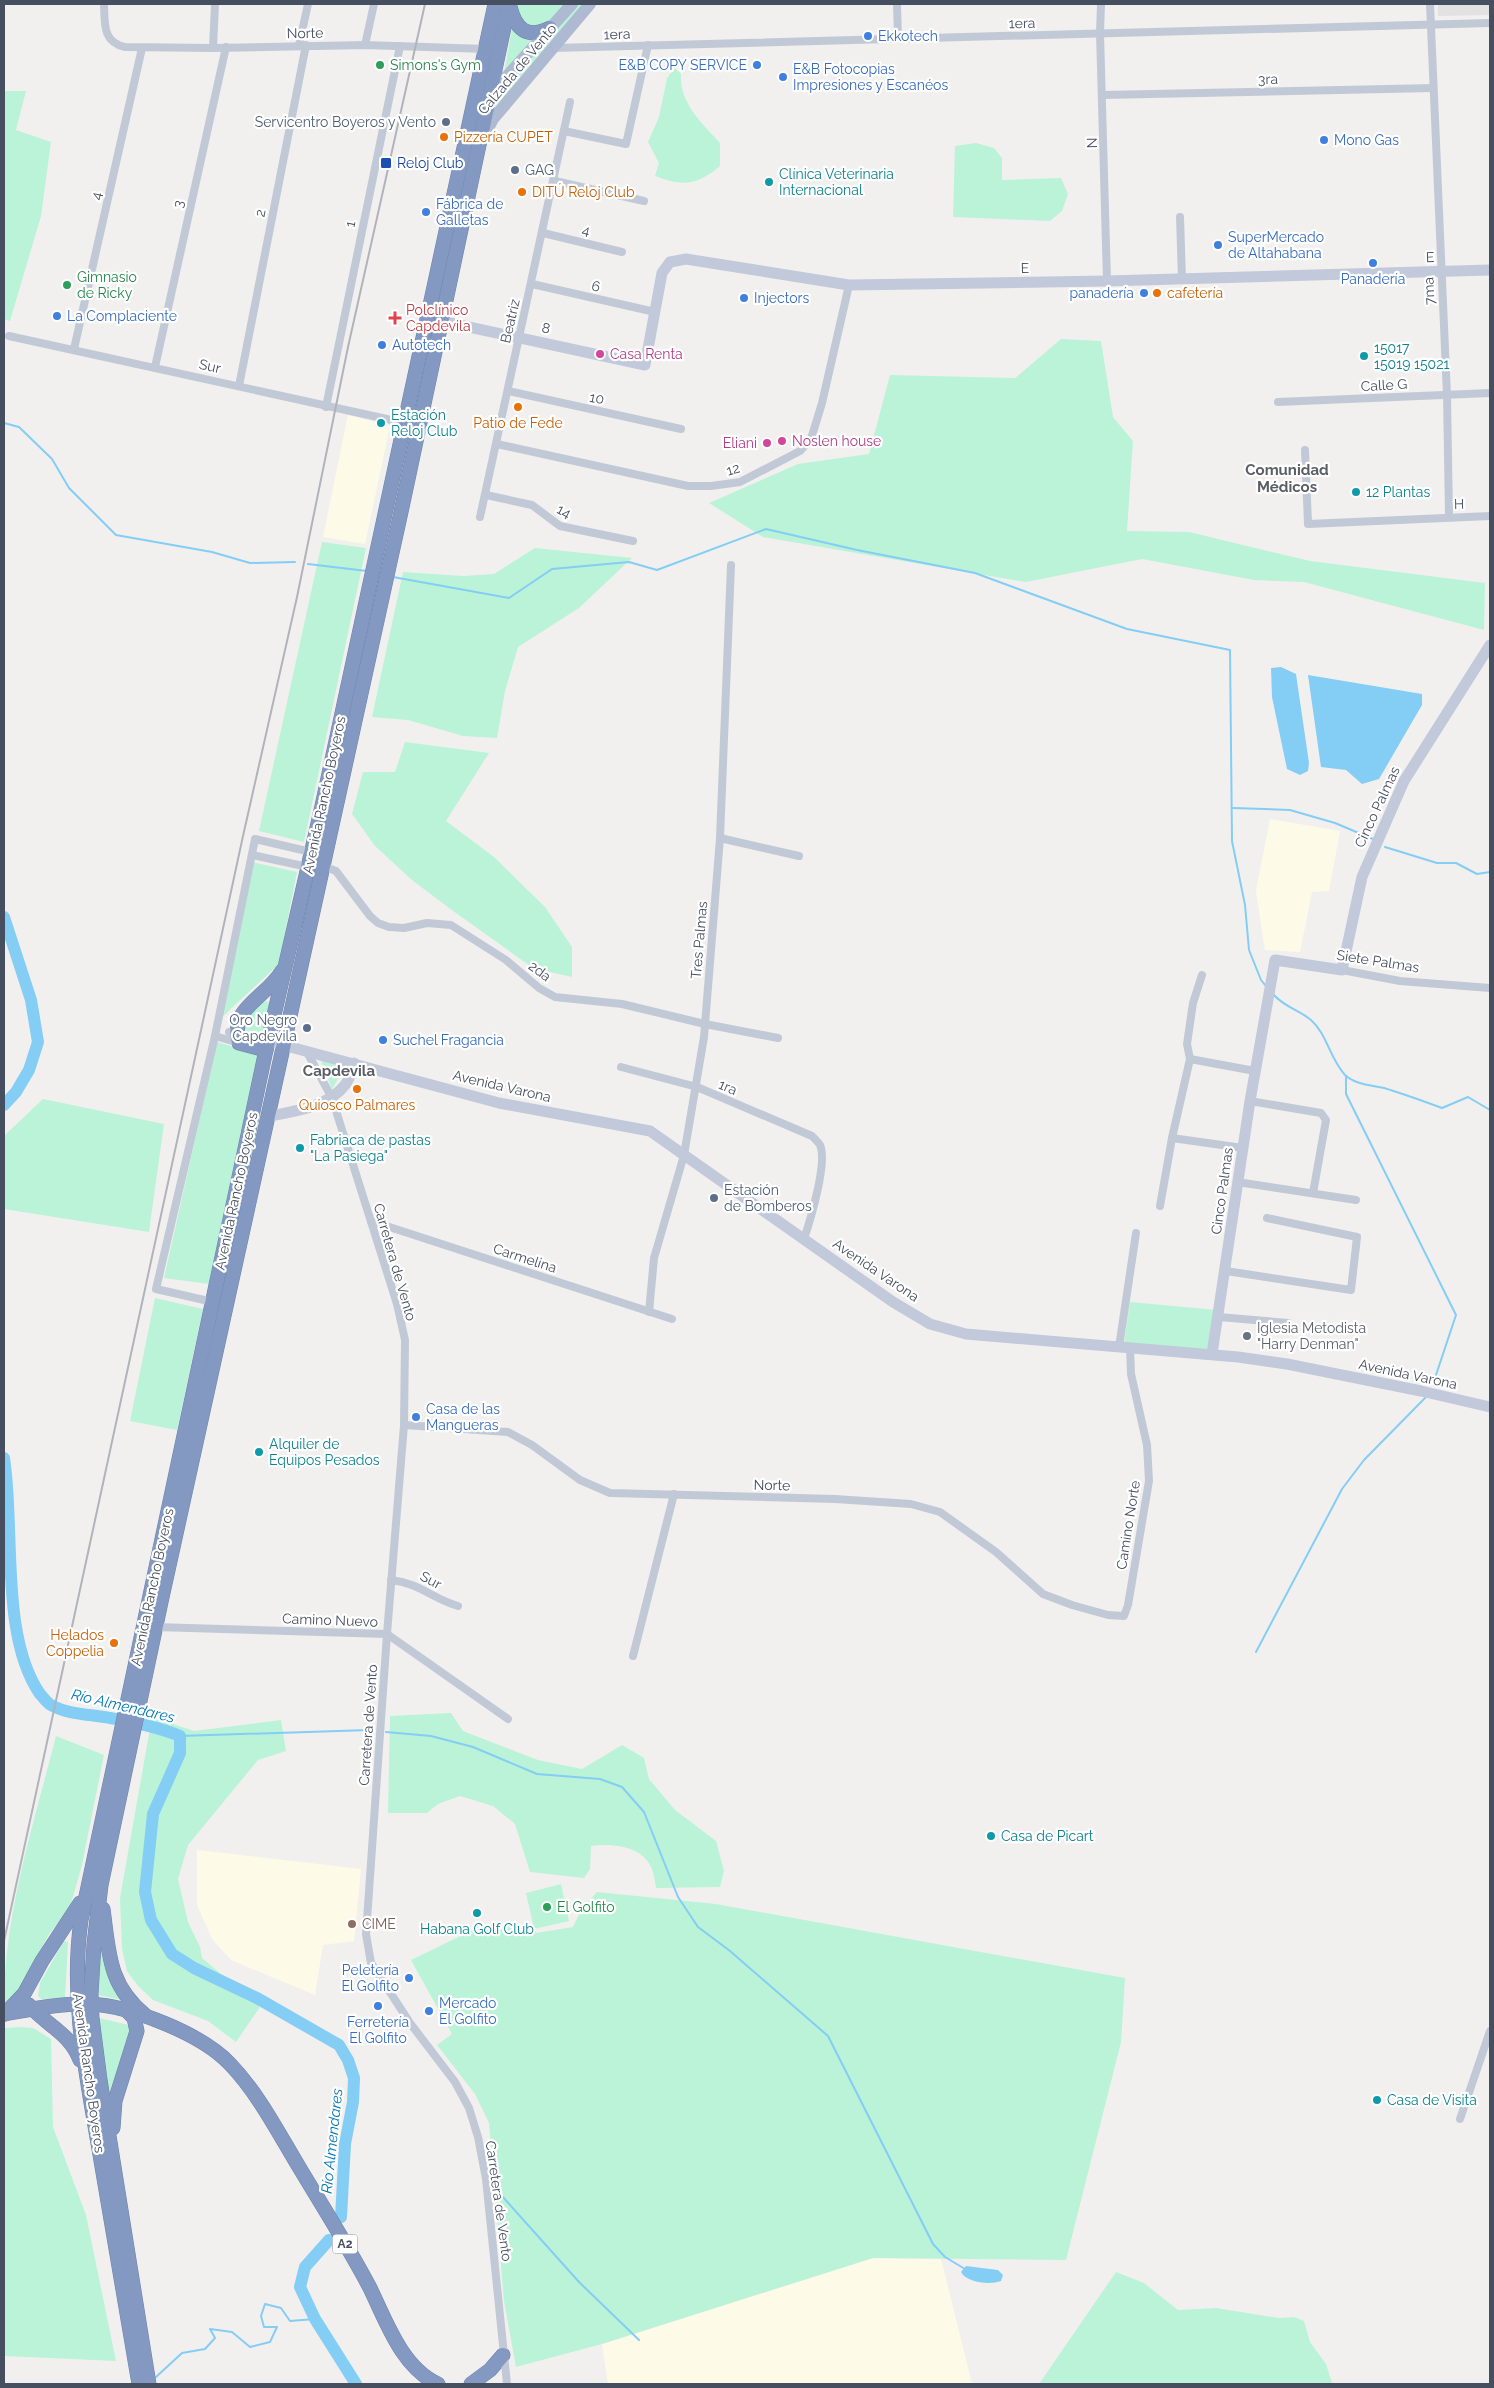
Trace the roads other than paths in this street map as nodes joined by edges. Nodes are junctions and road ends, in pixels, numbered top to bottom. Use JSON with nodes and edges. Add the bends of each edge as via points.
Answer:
{"nodes":[{"id":1,"x":104,"y":4,"type":"edge"},
{"id":2,"x":215,"y":4,"type":"edge"},
{"id":3,"x":308,"y":4,"type":"edge"},
{"id":4,"x":374,"y":4,"type":"edge"},
{"id":5,"x":495,"y":4,"type":"edge"},
{"id":6,"x":509,"y":4,"type":"edge"},
{"id":7,"x":572,"y":4,"type":"edge"},
{"id":8,"x":590,"y":4,"type":"edge"},
{"id":9,"x":897,"y":4,"type":"edge"},
{"id":10,"x":1101,"y":4,"type":"edge"},
{"id":11,"x":1430,"y":4,"type":"edge"},
{"id":12,"x":1490,"y":23,"type":"edge"},
{"id":13,"x":1432,"y":24,"type":"junction"},
{"id":14,"x":550,"y":28,"type":"junction"},
{"id":15,"x":504,"y":32,"type":"junction"},
{"id":16,"x":1100,"y":33,"type":"junction"},
{"id":17,"x":898,"y":38,"type":"junction"},
{"id":18,"x":303,"y":45,"type":"junction"},
{"id":19,"x":365,"y":45,"type":"junction"},
{"id":20,"x":648,"y":45,"type":"junction"},
{"id":21,"x":400,"y":46,"type":"junction"},
{"id":22,"x":226,"y":47,"type":"junction"},
{"id":23,"x":142,"y":48,"type":"junction"},
{"id":24,"x":213,"y":48,"type":"junction"},
{"id":25,"x":554,"y":48,"type":"junction"},
{"id":26,"x":486,"y":49,"type":"junction"},
{"id":27,"x":1434,"y":88,"type":"junction"},
{"id":28,"x":491,"y":94,"type":"junction"},
{"id":29,"x":1103,"y":95,"type":"junction"},
{"id":30,"x":570,"y":102,"type":"dead end"},
{"id":31,"x":471,"y":118,"type":"junction"},
{"id":32,"x":564,"y":131,"type":"junction"},
{"id":33,"x":476,"y":159,"type":"junction"},
{"id":34,"x":555,"y":181,"type":"junction"},
{"id":35,"x":644,"y":201,"type":"dead end"},
{"id":36,"x":1180,"y":217,"type":"dead end"},
{"id":37,"x":543,"y":233,"type":"junction"},
{"id":38,"x":622,"y":252,"type":"dead end"},
{"id":39,"x":1490,"y":270,"type":"edge"},
{"id":40,"x":1441,"y":272,"type":"junction"},
{"id":41,"x":1182,"y":279,"type":"junction"},
{"id":42,"x":1107,"y":281,"type":"junction"},
{"id":43,"x":532,"y":284,"type":"junction"},
{"id":44,"x":849,"y":285,"type":"junction"},
{"id":45,"x":655,"y":312,"type":"junction"},
{"id":46,"x":440,"y":321,"type":"junction"},
{"id":47,"x":9,"y":336,"type":"dead end"},
{"id":48,"x":519,"y":338,"type":"junction"},
{"id":49,"x":74,"y":349,"type":"junction"},
{"id":50,"x":645,"y":365,"type":"joint"},
{"id":51,"x":155,"y":366,"type":"junction"},
{"id":52,"x":239,"y":386,"type":"junction"},
{"id":53,"x":508,"y":391,"type":"junction"},
{"id":54,"x":1490,"y":393,"type":"edge"},
{"id":55,"x":1447,"y":395,"type":"junction"},
{"id":56,"x":1278,"y":402,"type":"dead end"},
{"id":57,"x":326,"y":407,"type":"junction"},
{"id":58,"x":405,"y":424,"type":"junction"},
{"id":59,"x":681,"y":429,"type":"dead end"},
{"id":60,"x":497,"y":444,"type":"junction"},
{"id":61,"x":1305,"y":450,"type":"dead end"},
{"id":62,"x":486,"y":495,"type":"junction"},
{"id":63,"x":1449,"y":516,"type":"junction"},
{"id":64,"x":1490,"y":516,"type":"edge"},
{"id":65,"x":480,"y":517,"type":"dead end"},
{"id":66,"x":633,"y":542,"type":"dead end"},
{"id":67,"x":381,"y":565,"type":"junction"},
{"id":68,"x":731,"y":565,"type":"dead end"},
{"id":69,"x":376,"y":586,"type":"junction"},
{"id":70,"x":1490,"y":645,"type":"edge"},
{"id":71,"x":720,"y":838,"type":"junction"},
{"id":72,"x":311,"y":852,"type":"junction"},
{"id":73,"x":252,"y":855,"type":"junction"},
{"id":74,"x":799,"y":856,"type":"dead end"},
{"id":75,"x":323,"y":866,"type":"junction"},
{"id":76,"x":308,"y":867,"type":"junction"},
{"id":77,"x":286,"y":964,"type":"junction"},
{"id":78,"x":1342,"y":970,"type":"junction"},
{"id":79,"x":1273,"y":973,"type":"joint"},
{"id":80,"x":1202,"y":974,"type":"dead end"},
{"id":81,"x":1490,"y":988,"type":"edge"},
{"id":82,"x":705,"y":1024,"type":"junction"},
{"id":83,"x":235,"y":1034,"type":"junction"},
{"id":84,"x":215,"y":1036,"type":"junction"},
{"id":85,"x":778,"y":1038,"type":"dead end"},
{"id":86,"x":267,"y":1045,"type":"junction"},
{"id":87,"x":282,"y":1046,"type":"junction"},
{"id":88,"x":307,"y":1052,"type":"junction"},
{"id":89,"x":1190,"y":1059,"type":"junction"},
{"id":90,"x":354,"y":1063,"type":"junction"},
{"id":91,"x":620,"y":1067,"type":"dead end"},
{"id":92,"x":1254,"y":1071,"type":"junction"},
{"id":93,"x":697,"y":1087,"type":"junction"},
{"id":94,"x":332,"y":1098,"type":"junction"},
{"id":95,"x":1250,"y":1101,"type":"junction"},
{"id":96,"x":267,"y":1117,"type":"junction"},
{"id":97,"x":1172,"y":1138,"type":"junction"},
{"id":98,"x":1243,"y":1148,"type":"junction"},
{"id":99,"x":684,"y":1155,"type":"junction"},
{"id":100,"x":1238,"y":1182,"type":"junction"},
{"id":101,"x":1313,"y":1193,"type":"junction"},
{"id":102,"x":1356,"y":1200,"type":"dead end"},
{"id":103,"x":1160,"y":1206,"type":"dead end"},
{"id":104,"x":1268,"y":1218,"type":"dead end"},
{"id":105,"x":370,"y":1221,"type":"junction"},
{"id":106,"x":1136,"y":1233,"type":"dead end"},
{"id":107,"x":804,"y":1239,"type":"junction"},
{"id":108,"x":1226,"y":1271,"type":"junction"},
{"id":109,"x":213,"y":1302,"type":"junction"},
{"id":110,"x":649,"y":1312,"type":"junction"},
{"id":111,"x":1219,"y":1317,"type":"junction"},
{"id":112,"x":672,"y":1319,"type":"dead end"},
{"id":113,"x":1288,"y":1323,"type":"dead end"},
{"id":114,"x":1125,"y":1347,"type":"junction"},
{"id":115,"x":1212,"y":1354,"type":"junction"},
{"id":116,"x":1490,"y":1407,"type":"edge"},
{"id":117,"x":404,"y":1425,"type":"junction"},
{"id":118,"x":674,"y":1494,"type":"junction"},
{"id":119,"x":391,"y":1580,"type":"junction"},
{"id":120,"x":458,"y":1606,"type":"dead end"},
{"id":121,"x":1124,"y":1616,"type":"joint"},
{"id":122,"x":155,"y":1626,"type":"junction"},
{"id":123,"x":387,"y":1634,"type":"junction"},
{"id":124,"x":633,"y":1656,"type":"dead end"},
{"id":125,"x":138,"y":1679,"type":"junction"},
{"id":126,"x":508,"y":1718,"type":"dead end"},
{"id":127,"x":94,"y":1884,"type":"junction"},
{"id":128,"x":27,"y":1988,"type":"junction"},
{"id":129,"x":84,"y":2004,"type":"junction"},
{"id":130,"x":32,"y":2010,"type":"junction"},
{"id":131,"x":126,"y":2011,"type":"junction"},
{"id":132,"x":4,"y":2014,"type":"edge"},
{"id":133,"x":150,"y":2018,"type":"junction"},
{"id":134,"x":167,"y":2025,"type":"junction"},
{"id":135,"x":1490,"y":2031,"type":"edge"},
{"id":136,"x":132,"y":2048,"type":"junction"},
{"id":137,"x":88,"y":2092,"type":"junction"},
{"id":138,"x":1460,"y":2119,"type":"dead end"},
{"id":139,"x":113,"y":2161,"type":"junction"},
{"id":140,"x":503,"y":2355,"type":"junction"},
{"id":141,"x":139,"y":2384,"type":"edge"},
{"id":142,"x":149,"y":2384,"type":"edge"},
{"id":143,"x":438,"y":2384,"type":"edge"},
{"id":144,"x":472,"y":2384,"type":"edge"},
{"id":145,"x":507,"y":2384,"type":"edge"}],
"edges":[{"from":1,"to":23,"type":"street","name":"Norte","via":[[105,33],[113,43]]},
{"from":2,"to":24,"type":"street"},
{"from":3,"to":18,"type":"street","name":"2"},
{"from":4,"to":19,"type":"street"},
{"from":5,"to":26,"type":"highway","name":"Avenida Rancho Boyeros"},
{"from":6,"to":14,"type":"highway","via":[[514,22],[520,29],[536,32]]},
{"from":6,"to":15,"type":"highway","name":"Avenida Rancho Boyeros"},
{"from":7,"to":14,"type":"main road","name":"Calzada de Vento"},
{"from":8,"to":25,"type":"main road","name":"Calzada de Vento"},
{"from":9,"to":17,"type":"street"},
{"from":10,"to":16,"type":"street","name":"N"},
{"from":11,"to":13,"type":"street","name":"7ma"},
{"from":12,"to":13,"type":"street","name":"1era"},
{"from":13,"to":16,"type":"street","name":"1era"},
{"from":13,"to":27,"type":"street","name":"7ma"},
{"from":14,"to":28,"type":"main road","name":"Calzada de Vento"},
{"from":15,"to":26,"type":"highway","via":[[496,43]]},
{"from":15,"to":28,"type":"highway","name":"Avenida Rancho Boyeros"},
{"from":16,"to":17,"type":"street","name":"1era"},
{"from":16,"to":29,"type":"street","name":"N"},
{"from":17,"to":20,"type":"street","name":"1era"},
{"from":18,"to":19,"type":"street","name":"Norte"},
{"from":18,"to":22,"type":"street","name":"Norte"},
{"from":18,"to":52,"type":"street","name":"2"},
{"from":19,"to":21,"type":"street","name":"Norte"},
{"from":20,"to":25,"type":"street","name":"1era"},
{"from":20,"to":32,"type":"street","via":[[626,144]]},
{"from":21,"to":26,"type":"street","name":"Norte"},
{"from":21,"to":57,"type":"street","name":"1"},
{"from":22,"to":24,"type":"street","name":"Norte"},
{"from":22,"to":51,"type":"street","name":"3"},
{"from":23,"to":24,"type":"street","name":"Norte"},
{"from":23,"to":49,"type":"street","name":"4"},
{"from":25,"to":33,"type":"main road","name":"Calzada de Vento","via":[[493,119]]},
{"from":26,"to":31,"type":"highway","name":"Avenida Rancho Boyeros"},
{"from":27,"to":29,"type":"street","name":"3ra"},
{"from":27,"to":40,"type":"street","name":"7ma"},
{"from":28,"to":31,"type":"highway"},
{"from":28,"to":33,"type":"highway","name":"Avenida Rancho Boyeros"},
{"from":29,"to":42,"type":"street","name":"N"},
{"from":30,"to":32,"type":"street","name":"Beatriz"},
{"from":31,"to":58,"type":"highway","name":"Avenida Rancho Boyeros"},
{"from":32,"to":34,"type":"street","name":"Beatriz"},
{"from":33,"to":46,"type":"highway","name":"Avenida Rancho Boyeros"},
{"from":34,"to":35,"type":"street"},
{"from":34,"to":37,"type":"street","name":"Beatriz"},
{"from":36,"to":41,"type":"street"},
{"from":37,"to":38,"type":"street","name":"4"},
{"from":37,"to":43,"type":"street","name":"Beatriz"},
{"from":39,"to":40,"type":"street","name":"E"},
{"from":40,"to":41,"type":"street","name":"E"},
{"from":40,"to":55,"type":"street","name":"7ma"},
{"from":41,"to":42,"type":"street","name":"E"},
{"from":42,"to":44,"type":"street","name":"E"},
{"from":43,"to":45,"type":"street","name":"6"},
{"from":43,"to":48,"type":"street","name":"Beatriz"},
{"from":44,"to":45,"type":"street","name":"E","via":[[686,259],[670,262],[662,273]]},
{"from":44,"to":60,"type":"street","name":"12","via":[[811,439],[800,451],[740,482],[688,486]]},
{"from":45,"to":50,"type":"street","name":"E"},
{"from":46,"to":48,"type":"street","name":"8"},
{"from":46,"to":67,"type":"highway","name":"Avenida Rancho Boyeros"},
{"from":47,"to":49,"type":"street","name":"Sur"},
{"from":48,"to":50,"type":"street","name":"8"},
{"from":48,"to":53,"type":"street","name":"Beatriz"},
{"from":49,"to":51,"type":"street","name":"Sur"},
{"from":51,"to":52,"type":"street","name":"Sur"},
{"from":52,"to":57,"type":"street","name":"Sur"},
{"from":53,"to":59,"type":"street","name":"10"},
{"from":53,"to":60,"type":"street","name":"Beatriz"},
{"from":54,"to":55,"type":"street","name":"Calle G"},
{"from":55,"to":56,"type":"street","name":"Calle G"},
{"from":55,"to":63,"type":"street","name":"7ma"},
{"from":57,"to":58,"type":"street","name":"Sur"},
{"from":58,"to":67,"type":"highway","name":"Avenida Rancho Boyeros"},
{"from":60,"to":62,"type":"street","name":"Beatriz"},
{"from":61,"to":63,"type":"street","name":"H","via":[[1308,524]]},
{"from":62,"to":65,"type":"street","name":"Beatriz"},
{"from":62,"to":66,"type":"street","name":"14","via":[[532,505],[560,526]]},
{"from":63,"to":64,"type":"street","name":"H"},
{"from":67,"to":69,"type":"highway","name":"Avenida Rancho Boyeros"},
{"from":68,"to":71,"type":"street","name":"Tres Palmas"},
{"from":69,"to":72,"type":"highway","name":"Avenida Rancho Boyeros"},
{"from":69,"to":75,"type":"highway","name":"Avenida Rancho Boyeros"},
{"from":70,"to":78,"type":"street","name":"Cinco Palmas","via":[[1404,781],[1362,877]]},
{"from":71,"to":74,"type":"street"},
{"from":71,"to":82,"type":"street","name":"Tres Palmas"},
{"from":72,"to":73,"type":"street","via":[[256,839]]},
{"from":72,"to":76,"type":"highway","name":"Avenida Rancho Boyeros"},
{"from":73,"to":76,"type":"street"},
{"from":73,"to":84,"type":"street"},
{"from":75,"to":82,"type":"street","name":"2da","via":[[336,871],[378,923],[404,928],[427,923],[451,925],[506,960],[538,988],[555,997],[622,1004]]},
{"from":75,"to":87,"type":"highway","name":"Avenida Rancho Boyeros"},
{"from":76,"to":77,"type":"highway","name":"Avenida Rancho Boyeros"},
{"from":77,"to":83,"type":"highway","via":[[275,981],[241,1016]]},
{"from":77,"to":86,"type":"highway","name":"Avenida Rancho Boyeros"},
{"from":78,"to":79,"type":"street","name":"Siete Palmas","via":[[1275,960]]},
{"from":78,"to":81,"type":"street","name":"Siete Palmas","via":[[1400,981]]},
{"from":79,"to":92,"type":"street","name":"Cinco Palmas"},
{"from":80,"to":89,"type":"street","via":[[1193,1003],[1187,1044]]},
{"from":82,"to":85,"type":"street","name":"2da"},
{"from":82,"to":93,"type":"street","name":"Tres Palmas"},
{"from":83,"to":84,"type":"street"},
{"from":83,"to":84,"type":"street"},
{"from":83,"to":86,"type":"highway"},
{"from":84,"to":109,"type":"street","via":[[156,1289]]},
{"from":86,"to":87,"type":"street","name":"Avenida Varona"},
{"from":86,"to":109,"type":"highway","name":"Avenida Rancho Boyeros"},
{"from":87,"to":88,"type":"street","name":"Avenida Varona"},
{"from":87,"to":96,"type":"highway","name":"Avenida Rancho Boyeros"},
{"from":88,"to":90,"type":"street","name":"Avenida Varona"},
{"from":88,"to":94,"type":"street","name":"Carretera de Vento"},
{"from":89,"to":92,"type":"street"},
{"from":89,"to":97,"type":"street"},
{"from":90,"to":94,"type":"street","via":[[347,1084]]},
{"from":90,"to":99,"type":"street","name":"Avenida Varona","via":[[499,1103],[650,1131]]},
{"from":91,"to":93,"type":"street","name":"1ra"},
{"from":92,"to":95,"type":"street","name":"Cinco Palmas"},
{"from":93,"to":99,"type":"street","name":"Tres Palmas"},
{"from":93,"to":107,"type":"street","name":"1ra","via":[[812,1136],[820,1145],[820,1181]]},
{"from":94,"to":96,"type":"street","via":[[307,1108]]},
{"from":94,"to":105,"type":"street","name":"Carretera de Vento"},
{"from":95,"to":98,"type":"street","name":"Cinco Palmas"},
{"from":95,"to":101,"type":"street","via":[[1321,1113],[1326,1120]]},
{"from":96,"to":122,"type":"highway","name":"Avenida Rancho Boyeros"},
{"from":97,"to":98,"type":"street"},
{"from":97,"to":103,"type":"street"},
{"from":98,"to":100,"type":"street","name":"Cinco Palmas"},
{"from":99,"to":107,"type":"street","name":"Avenida Varona"},
{"from":99,"to":110,"type":"street","name":"Tres Palmas","via":[[654,1258]]},
{"from":100,"to":101,"type":"street"},
{"from":100,"to":108,"type":"street","name":"Cinco Palmas"},
{"from":101,"to":102,"type":"street"},
{"from":104,"to":108,"type":"street","via":[[1357,1237],[1351,1290]]},
{"from":105,"to":110,"type":"street","name":"Carmelina"},
{"from":105,"to":117,"type":"street","name":"Carretera de Vento","via":[[397,1304],[404,1340]]},
{"from":106,"to":114,"type":"street","name":"Camino Norte"},
{"from":107,"to":114,"type":"street","name":"Avenida Varona","via":[[930,1324],[966,1334]]},
{"from":108,"to":111,"type":"street","name":"Cinco Palmas"},
{"from":109,"to":125,"type":"highway","name":"Avenida Rancho Boyeros"},
{"from":110,"to":112,"type":"street","name":"Carmelina"},
{"from":111,"to":113,"type":"street"},
{"from":111,"to":115,"type":"street","name":"Cinco Palmas"},
{"from":114,"to":115,"type":"street","name":"Avenida Varona"},
{"from":114,"to":121,"type":"street","name":"Camino Norte","via":[[1147,1445],[1149,1481]]},
{"from":115,"to":116,"type":"street","name":"Avenida Varona","via":[[1287,1364]]},
{"from":117,"to":118,"type":"street","name":"Norte","via":[[508,1432],[580,1480],[610,1493]]},
{"from":117,"to":119,"type":"street","name":"Carretera de Vento"},
{"from":118,"to":121,"type":"street","name":"Norte","via":[[911,1504],[940,1512],[996,1552],[1043,1594],[1108,1615]]},
{"from":118,"to":124,"type":"street"},
{"from":119,"to":120,"type":"street","name":"Sur","via":[[409,1582]]},
{"from":119,"to":123,"type":"street","name":"Carretera de Vento"},
{"from":122,"to":123,"type":"street","name":"Camino Nuevo"},
{"from":122,"to":125,"type":"highway","name":"Avenida Rancho Boyeros"},
{"from":123,"to":126,"type":"street","name":"Camino Nuevo"},
{"from":123,"to":140,"type":"street","name":"Carretera de Vento","via":[[367,1950],[376,1971],[455,2082],[469,2108],[486,2179]]},
{"from":125,"to":127,"type":"highway","name":"Avenida Rancho Boyeros"},
{"from":127,"to":128,"type":"highway"},
{"from":127,"to":129,"type":"highway","name":"Avenida Rancho Boyeros","via":[[94,1944]]},
{"from":127,"to":133,"type":"highway","via":[[112,1970],[122,1990]]},
{"from":128,"to":130,"type":"highway","via":[[26,1999]]},
{"from":128,"to":132,"type":"highway","via":[[19,2001]]},
{"from":129,"to":130,"type":"highway"},
{"from":129,"to":131,"type":"highway","number":"A2"},
{"from":129,"to":137,"type":"highway","name":"Avenida Rancho Boyeros"},
{"from":129,"to":139,"type":"highway","name":"Avenida Rancho Boyeros"},
{"from":130,"to":132,"type":"highway"},
{"from":130,"to":137,"type":"highway","via":[[63,2032],[72,2044]]},
{"from":131,"to":133,"type":"highway","number":"A2"},
{"from":131,"to":136,"type":"highway","via":[[137,2024]]},
{"from":133,"to":134,"type":"highway","number":"A2"},
{"from":134,"to":136,"type":"highway","via":[[147,2030]]},
{"from":134,"to":143,"type":"highway","number":"A2","via":[[210,2047],[240,2075],[357,2264],[408,2359],[422,2374]]},
{"from":135,"to":138,"type":"street"},
{"from":136,"to":139,"type":"highway","via":[[115,2101]]},
{"from":137,"to":141,"type":"highway","name":"Avenida Rancho Boyeros"},
{"from":139,"to":142,"type":"highway","name":"Avenida Rancho Boyeros"},
{"from":140,"to":144,"type":"highway"},
{"from":140,"to":145,"type":"street","name":"Carretera de Vento"}]}
